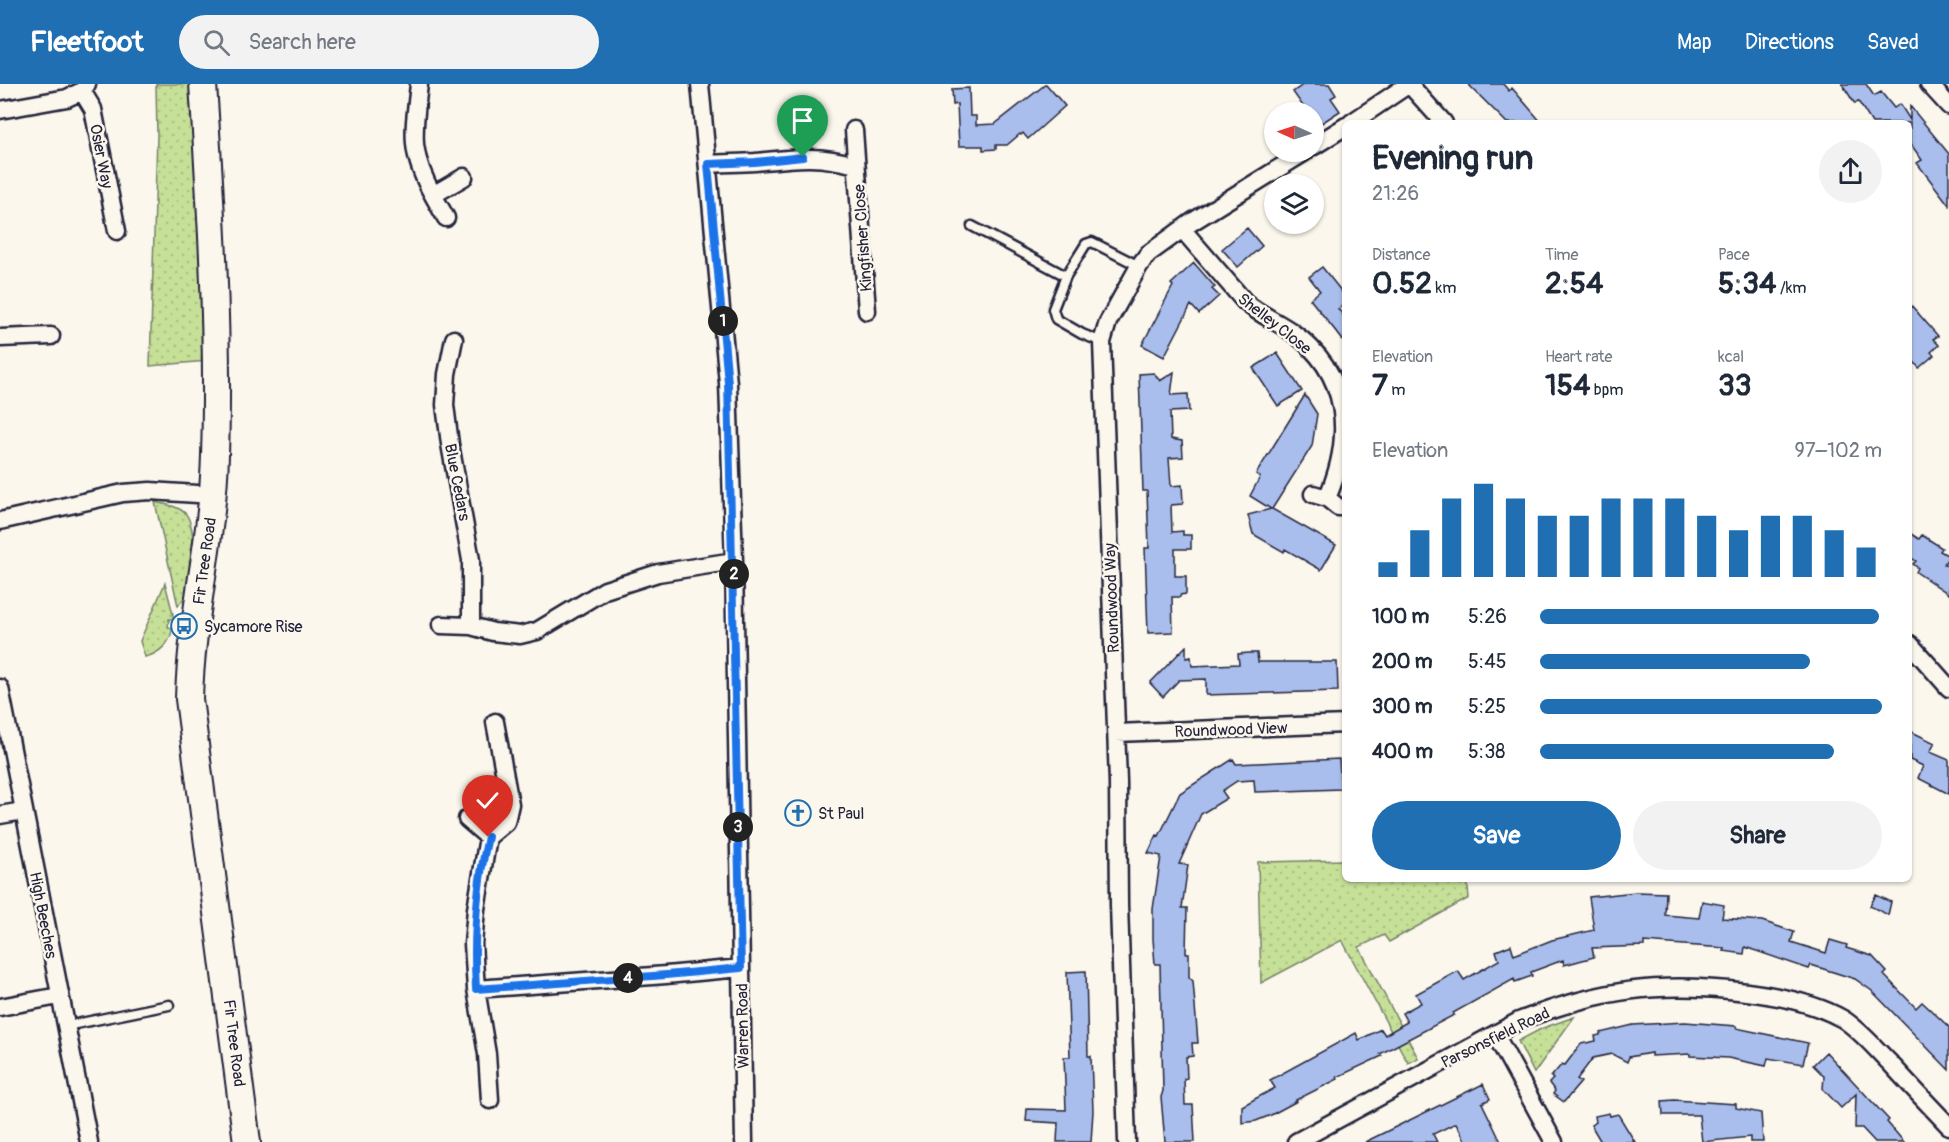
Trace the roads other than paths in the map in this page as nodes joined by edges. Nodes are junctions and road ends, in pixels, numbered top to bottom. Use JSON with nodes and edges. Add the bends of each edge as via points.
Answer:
{"nodes":[{"id":1,"x":203,"y":84,"type":"edge"},
{"id":2,"x":419,"y":84,"type":"edge"},
{"id":3,"x":700,"y":84,"type":"edge"},
{"id":4,"x":1409,"y":84,"type":"edge"},
{"id":5,"x":1929,"y":84,"type":"edge"},
{"id":6,"x":85,"y":87,"type":"edge"},
{"id":7,"x":1949,"y":106,"type":"edge"},
{"id":8,"x":0,"y":110,"type":"edge"},
{"id":9,"x":1355,"y":120,"type":"edge"},
{"id":10,"x":1441,"y":120,"type":"edge"},
{"id":11,"x":1342,"y":128,"type":"edge"},
{"id":12,"x":854,"y":130,"type":"dead end"},
{"id":13,"x":1324,"y":140,"type":"edge"},
{"id":14,"x":1289,"y":162,"type":"edge"},
{"id":15,"x":708,"y":164,"type":"junction"},
{"id":16,"x":856,"y":165,"type":"junction"},
{"id":17,"x":464,"y":177,"type":"dead end"},
{"id":18,"x":433,"y":195,"type":"junction"},
{"id":19,"x":446,"y":218,"type":"dead end"},
{"id":20,"x":972,"y":226,"type":"dead end"},
{"id":21,"x":1182,"y":230,"type":"junction"},
{"id":22,"x":117,"y":231,"type":"dead end"},
{"id":23,"x":1139,"y":266,"type":"junction"},
{"id":24,"x":1066,"y":276,"type":"junction"},
{"id":25,"x":867,"y":311,"type":"dead end"},
{"id":26,"x":51,"y":336,"type":"dead end"},
{"id":27,"x":0,"y":338,"type":"edge"},
{"id":28,"x":454,"y":339,"type":"dead end"},
{"id":29,"x":1102,"y":342,"type":"junction"},
{"id":30,"x":1342,"y":412,"type":"edge"},
{"id":31,"x":1342,"y":455,"type":"edge"},
{"id":32,"x":213,"y":495,"type":"junction"},
{"id":33,"x":1326,"y":500,"type":"dead end"},
{"id":34,"x":0,"y":521,"type":"edge"},
{"id":35,"x":734,"y":561,"type":"junction"},
{"id":36,"x":441,"y":625,"type":"dead end"},
{"id":37,"x":471,"y":626,"type":"junction"},
{"id":38,"x":1912,"y":646,"type":"edge"},
{"id":39,"x":0,"y":688,"type":"edge"},
{"id":40,"x":1949,"y":688,"type":"edge"},
{"id":41,"x":495,"y":722,"type":"dead end"},
{"id":42,"x":1342,"y":724,"type":"edge"},
{"id":43,"x":1116,"y":733,"type":"junction"},
{"id":44,"x":23,"y":811,"type":"junction"},
{"id":45,"x":0,"y":815,"type":"edge"},
{"id":46,"x":467,"y":819,"type":"dead end"},
{"id":47,"x":488,"y":837,"type":"junction"},
{"id":48,"x":741,"y":968,"type":"junction"},
{"id":49,"x":476,"y":989,"type":"junction"},
{"id":50,"x":59,"y":996,"type":"junction"},
{"id":51,"x":169,"y":1005,"type":"dead end"},
{"id":52,"x":0,"y":1007,"type":"edge"},
{"id":53,"x":66,"y":1026,"type":"junction"},
{"id":54,"x":1495,"y":1034,"type":"junction"},
{"id":55,"x":490,"y":1100,"type":"dead end"},
{"id":56,"x":1949,"y":1126,"type":"edge"},
{"id":57,"x":89,"y":1142,"type":"edge"},
{"id":58,"x":247,"y":1142,"type":"edge"},
{"id":59,"x":744,"y":1142,"type":"edge"},
{"id":60,"x":1127,"y":1142,"type":"edge"},
{"id":61,"x":1296,"y":1142,"type":"edge"},
{"id":62,"x":1554,"y":1142,"type":"edge"}],
"edges":[{"from":1,"to":32,"type":"main road","name":"Fir Tree Road","via":[[213,284]]},
{"from":2,"to":18,"type":"street","via":[[414,147]]},
{"from":3,"to":15,"type":"street","name":"Warren Road"},
{"from":4,"to":9,"type":"street"},
{"from":4,"to":10,"type":"street"},
{"from":5,"to":7,"type":"street"},
{"from":6,"to":8,"type":"street","via":[[67,98]]},
{"from":6,"to":22,"type":"street","name":"Osier Way","via":[[93,109]]},
{"from":11,"to":13,"type":"street"},
{"from":12,"to":16,"type":"street","name":"Kingfisher Close"},
{"from":14,"to":21,"type":"street","name":"Roundwood Way"},
{"from":15,"to":16,"type":"street","name":"Kingfisher Close","via":[[803,157]]},
{"from":15,"to":35,"type":"street","name":"Warren Road","via":[[728,383]]},
{"from":16,"to":25,"type":"street","name":"Kingfisher Close"},
{"from":17,"to":18,"type":"street"},
{"from":18,"to":19,"type":"street"},
{"from":20,"to":24,"type":"lane"},
{"from":21,"to":23,"type":"street","name":"Roundwood Way","via":[[1148,254]]},
{"from":21,"to":30,"type":"street","name":"Shelley Close","via":[[1245,302],[1313,351],[1329,373]]},
{"from":23,"to":24,"type":"lane","via":[[1092,242],[1086,244]]},
{"from":23,"to":29,"type":"street","name":"Roundwood Way","via":[[1108,322]]},
{"from":24,"to":29,"type":"lane","via":[[1053,309],[1056,319]]},
{"from":26,"to":27,"type":"street"},
{"from":28,"to":37,"type":"street","name":"Blue Cedars","via":[[445,405],[470,551]]},
{"from":29,"to":43,"type":"street","name":"Roundwood Way"},
{"from":31,"to":33,"type":"street","name":"Shelley Close"},
{"from":32,"to":34,"type":"street","via":[[123,493]]},
{"from":32,"to":58,"type":"main road","name":"Fir Tree Road","via":[[190,658],[189,699]]},
{"from":35,"to":37,"type":"street","via":[[658,573],[605,590],[537,631],[520,635]]},
{"from":35,"to":48,"type":"street","name":"Warren Road"},
{"from":36,"to":37,"type":"street"},
{"from":38,"to":40,"type":"street"},
{"from":39,"to":44,"type":"street","name":"High Beeches"},
{"from":41,"to":47,"type":"street","via":[[510,804],[506,822]]},
{"from":42,"to":43,"type":"street","name":"Roundwood View"},
{"from":43,"to":60,"type":"street","name":"Roundwood Way"},
{"from":44,"to":45,"type":"street"},
{"from":44,"to":50,"type":"street","name":"High Beeches"},
{"from":46,"to":47,"type":"street"},
{"from":47,"to":49,"type":"street","via":[[474,932]]},
{"from":48,"to":49,"type":"street"},
{"from":48,"to":59,"type":"street","name":"Warren Road"},
{"from":49,"to":55,"type":"street"},
{"from":50,"to":52,"type":"street"},
{"from":50,"to":53,"type":"street","name":"High Beeches"},
{"from":51,"to":53,"type":"lane"},
{"from":53,"to":57,"type":"street","name":"High Beeches"},
{"from":54,"to":56,"type":"street","name":"Parsonsfield Road","via":[[1552,1008],[1622,991],[1678,986],[1773,995],[1844,1020]]},
{"from":54,"to":61,"type":"street","name":"Parsonsfield Road"},
{"from":54,"to":62,"type":"street"}]}
